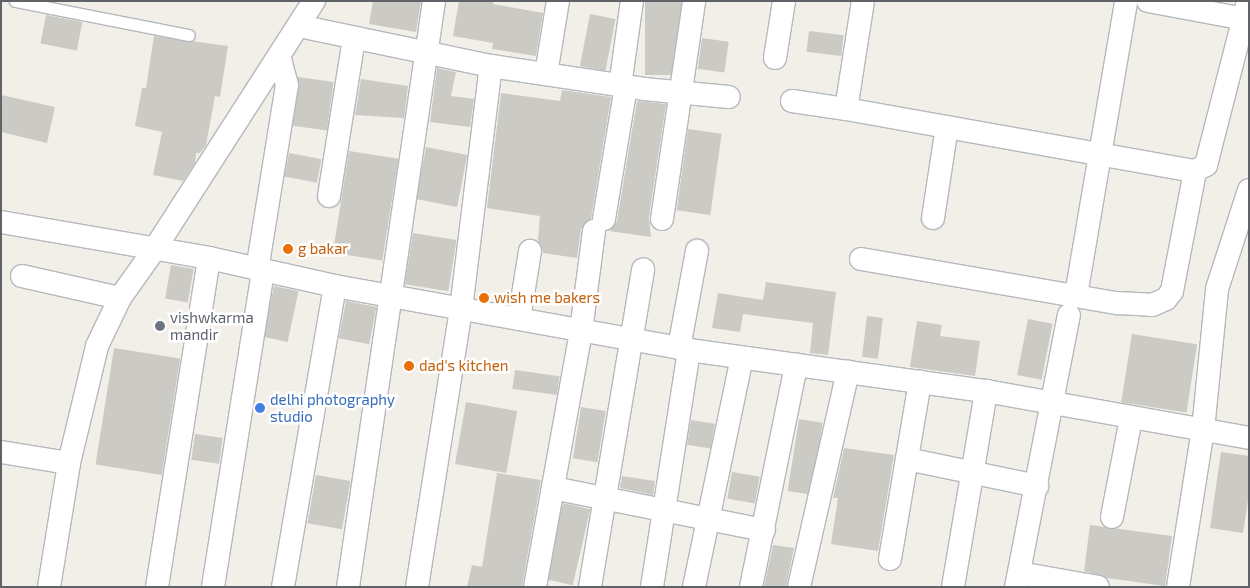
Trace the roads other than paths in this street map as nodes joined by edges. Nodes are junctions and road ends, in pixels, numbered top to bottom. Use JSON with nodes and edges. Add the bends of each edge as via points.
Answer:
{"nodes":[{"id":1,"x":15,"y":1,"type":"edge"},
{"id":2,"x":314,"y":1,"type":"edge"},
{"id":3,"x":434,"y":1,"type":"edge"},
{"id":4,"x":558,"y":1,"type":"edge"},
{"id":5,"x":632,"y":1,"type":"edge"},
{"id":6,"x":694,"y":1,"type":"edge"},
{"id":7,"x":784,"y":1,"type":"edge"},
{"id":8,"x":863,"y":1,"type":"edge"},
{"id":9,"x":1126,"y":1,"type":"edge"},
{"id":10,"x":1148,"y":1,"type":"edge"},
{"id":11,"x":1246,"y":10,"type":"edge"},
{"id":12,"x":299,"y":26,"type":"junction"},
{"id":13,"x":189,"y":35,"type":"dead end"},
{"id":14,"x":354,"y":38,"type":"junction"},
{"id":15,"x":424,"y":54,"type":"junction"},
{"id":16,"x":280,"y":56,"type":"junction"},
{"id":17,"x":775,"y":58,"type":"dead end"},
{"id":18,"x":491,"y":66,"type":"junction"},
{"id":19,"x":546,"y":74,"type":"junction"},
{"id":20,"x":623,"y":86,"type":"junction"},
{"id":21,"x":680,"y":92,"type":"junction"},
{"id":22,"x":729,"y":97,"type":"dead end"},
{"id":23,"x":792,"y":101,"type":"dead end"},
{"id":24,"x":846,"y":109,"type":"junction"},
{"id":25,"x":947,"y":127,"type":"junction"},
{"id":26,"x":1101,"y":155,"type":"junction"},
{"id":27,"x":1195,"y":171,"type":"junction"},
{"id":28,"x":1249,"y":190,"type":"edge"},
{"id":29,"x":329,"y":196,"type":"dead end"},
{"id":30,"x":933,"y":218,"type":"dead end"},
{"id":31,"x":662,"y":219,"type":"dead end"},
{"id":32,"x":1,"y":222,"type":"edge"},
{"id":33,"x":154,"y":250,"type":"junction"},
{"id":34,"x":530,"y":251,"type":"dead end"},
{"id":35,"x":697,"y":251,"type":"dead end"},
{"id":36,"x":209,"y":258,"type":"junction"},
{"id":37,"x":861,"y":258,"type":"dead end"},
{"id":38,"x":643,"y":269,"type":"dead end"},
{"id":39,"x":260,"y":270,"type":"junction"},
{"id":40,"x":22,"y":276,"type":"dead end"},
{"id":41,"x":335,"y":286,"type":"junction"},
{"id":42,"x":388,"y":295,"type":"junction"},
{"id":43,"x":120,"y":298,"type":"junction"},
{"id":44,"x":1073,"y":305,"type":"junction"},
{"id":45,"x":461,"y":309,"type":"junction"},
{"id":46,"x":519,"y":319,"type":"junction"},
{"id":47,"x":581,"y":331,"type":"junction"},
{"id":48,"x":632,"y":340,"type":"junction"},
{"id":49,"x":684,"y":349,"type":"junction"},
{"id":50,"x":742,"y":358,"type":"junction"},
{"id":51,"x":796,"y":365,"type":"junction"},
{"id":52,"x":848,"y":372,"type":"junction"},
{"id":53,"x":920,"y":382,"type":"junction"},
{"id":54,"x":986,"y":391,"type":"junction"},
{"id":55,"x":1054,"y":403,"type":"junction"},
{"id":56,"x":1131,"y":418,"type":"junction"},
{"id":57,"x":1203,"y":430,"type":"junction"},
{"id":58,"x":1249,"y":438,"type":"edge"},
{"id":59,"x":1,"y":452,"type":"edge"},
{"id":60,"x":907,"y":459,"type":"junction"},
{"id":61,"x":69,"y":463,"type":"junction"},
{"id":62,"x":974,"y":473,"type":"junction"},
{"id":63,"x":1037,"y":486,"type":"junction"},
{"id":64,"x":553,"y":488,"type":"junction"},
{"id":65,"x":605,"y":500,"type":"junction"},
{"id":66,"x":662,"y":512,"type":"junction"},
{"id":67,"x":1112,"y":517,"type":"dead end"},
{"id":68,"x":709,"y":521,"type":"junction"},
{"id":69,"x":764,"y":530,"type":"junction"},
{"id":70,"x":890,"y":559,"type":"dead end"},
{"id":71,"x":1018,"y":580,"type":"edge"},
{"id":72,"x":49,"y":587,"type":"edge"},
{"id":73,"x":157,"y":587,"type":"edge"},
{"id":74,"x":212,"y":587,"type":"edge"},
{"id":75,"x":283,"y":587,"type":"edge"},
{"id":76,"x":348,"y":587,"type":"edge"},
{"id":77,"x":417,"y":587,"type":"edge"},
{"id":78,"x":535,"y":587,"type":"edge"},
{"id":79,"x":590,"y":587,"type":"edge"},
{"id":80,"x":652,"y":587,"type":"edge"},
{"id":81,"x":694,"y":587,"type":"edge"},
{"id":82,"x":752,"y":587,"type":"edge"},
{"id":83,"x":799,"y":587,"type":"edge"},
{"id":84,"x":953,"y":587,"type":"edge"},
{"id":85,"x":1098,"y":587,"type":"edge"},
{"id":86,"x":1178,"y":587,"type":"edge"}],
"edges":[{"from":1,"to":13,"type":"lane"},
{"from":2,"to":12,"type":"street"},
{"from":3,"to":15,"type":"street"},
{"from":4,"to":19,"type":"street"},
{"from":5,"to":20,"type":"street"},
{"from":6,"to":21,"type":"street"},
{"from":7,"to":17,"type":"street"},
{"from":8,"to":24,"type":"street"},
{"from":9,"to":26,"type":"street"},
{"from":10,"to":11,"type":"street"},
{"from":11,"to":27,"type":"street","via":[[1206,165]]},
{"from":12,"to":14,"type":"street"},
{"from":12,"to":16,"type":"street"},
{"from":14,"to":15,"type":"street"},
{"from":14,"to":29,"type":"street"},
{"from":15,"to":18,"type":"street"},
{"from":15,"to":42,"type":"street"},
{"from":16,"to":33,"type":"street"},
{"from":16,"to":39,"type":"street","via":[[287,86]]},
{"from":18,"to":19,"type":"street"},
{"from":18,"to":45,"type":"street"},
{"from":19,"to":20,"type":"street"},
{"from":20,"to":21,"type":"street"},
{"from":20,"to":47,"type":"street"},
{"from":21,"to":22,"type":"street"},
{"from":21,"to":31,"type":"street"},
{"from":23,"to":24,"type":"street"},
{"from":24,"to":25,"type":"street"},
{"from":25,"to":26,"type":"street"},
{"from":25,"to":30,"type":"street"},
{"from":26,"to":27,"type":"street"},
{"from":26,"to":44,"type":"street"},
{"from":27,"to":44,"type":"street","via":[[1175,279],[1166,299],[1143,304]]},
{"from":28,"to":57,"type":"street","via":[[1217,289]]},
{"from":32,"to":33,"type":"street"},
{"from":33,"to":36,"type":"street"},
{"from":33,"to":43,"type":"street"},
{"from":34,"to":46,"type":"street"},
{"from":35,"to":49,"type":"street"},
{"from":36,"to":39,"type":"street"},
{"from":36,"to":73,"type":"street"},
{"from":37,"to":44,"type":"street"},
{"from":38,"to":48,"type":"street"},
{"from":39,"to":41,"type":"street"},
{"from":39,"to":74,"type":"street"},
{"from":40,"to":43,"type":"street"},
{"from":41,"to":42,"type":"street"},
{"from":41,"to":75,"type":"street"},
{"from":42,"to":45,"type":"street"},
{"from":42,"to":76,"type":"street"},
{"from":43,"to":61,"type":"street","via":[[97,346]]},
{"from":44,"to":55,"type":"street"},
{"from":45,"to":46,"type":"street"},
{"from":45,"to":77,"type":"street"},
{"from":46,"to":47,"type":"street"},
{"from":47,"to":48,"type":"street"},
{"from":47,"to":64,"type":"street"},
{"from":48,"to":49,"type":"street"},
{"from":48,"to":65,"type":"street"},
{"from":49,"to":50,"type":"street"},
{"from":49,"to":66,"type":"street"},
{"from":50,"to":51,"type":"street"},
{"from":50,"to":68,"type":"street"},
{"from":51,"to":52,"type":"street"},
{"from":51,"to":69,"type":"street"},
{"from":52,"to":53,"type":"street"},
{"from":52,"to":83,"type":"street"},
{"from":53,"to":54,"type":"street"},
{"from":53,"to":60,"type":"street"},
{"from":54,"to":55,"type":"street"},
{"from":54,"to":62,"type":"street"},
{"from":55,"to":56,"type":"street"},
{"from":55,"to":63,"type":"street"},
{"from":56,"to":57,"type":"street"},
{"from":56,"to":67,"type":"street"},
{"from":57,"to":58,"type":"street"},
{"from":57,"to":86,"type":"street"},
{"from":59,"to":61,"type":"street"},
{"from":60,"to":62,"type":"street"},
{"from":60,"to":70,"type":"street"},
{"from":61,"to":72,"type":"street"},
{"from":62,"to":63,"type":"street"},
{"from":62,"to":84,"type":"street"},
{"from":63,"to":71,"type":"street"},
{"from":64,"to":65,"type":"street"},
{"from":64,"to":78,"type":"street"},
{"from":65,"to":66,"type":"street"},
{"from":65,"to":79,"type":"street"},
{"from":66,"to":68,"type":"street"},
{"from":66,"to":80,"type":"street"},
{"from":68,"to":69,"type":"street"},
{"from":68,"to":81,"type":"street"},
{"from":69,"to":82,"type":"street"},
{"from":71,"to":85,"type":"street"}]}
